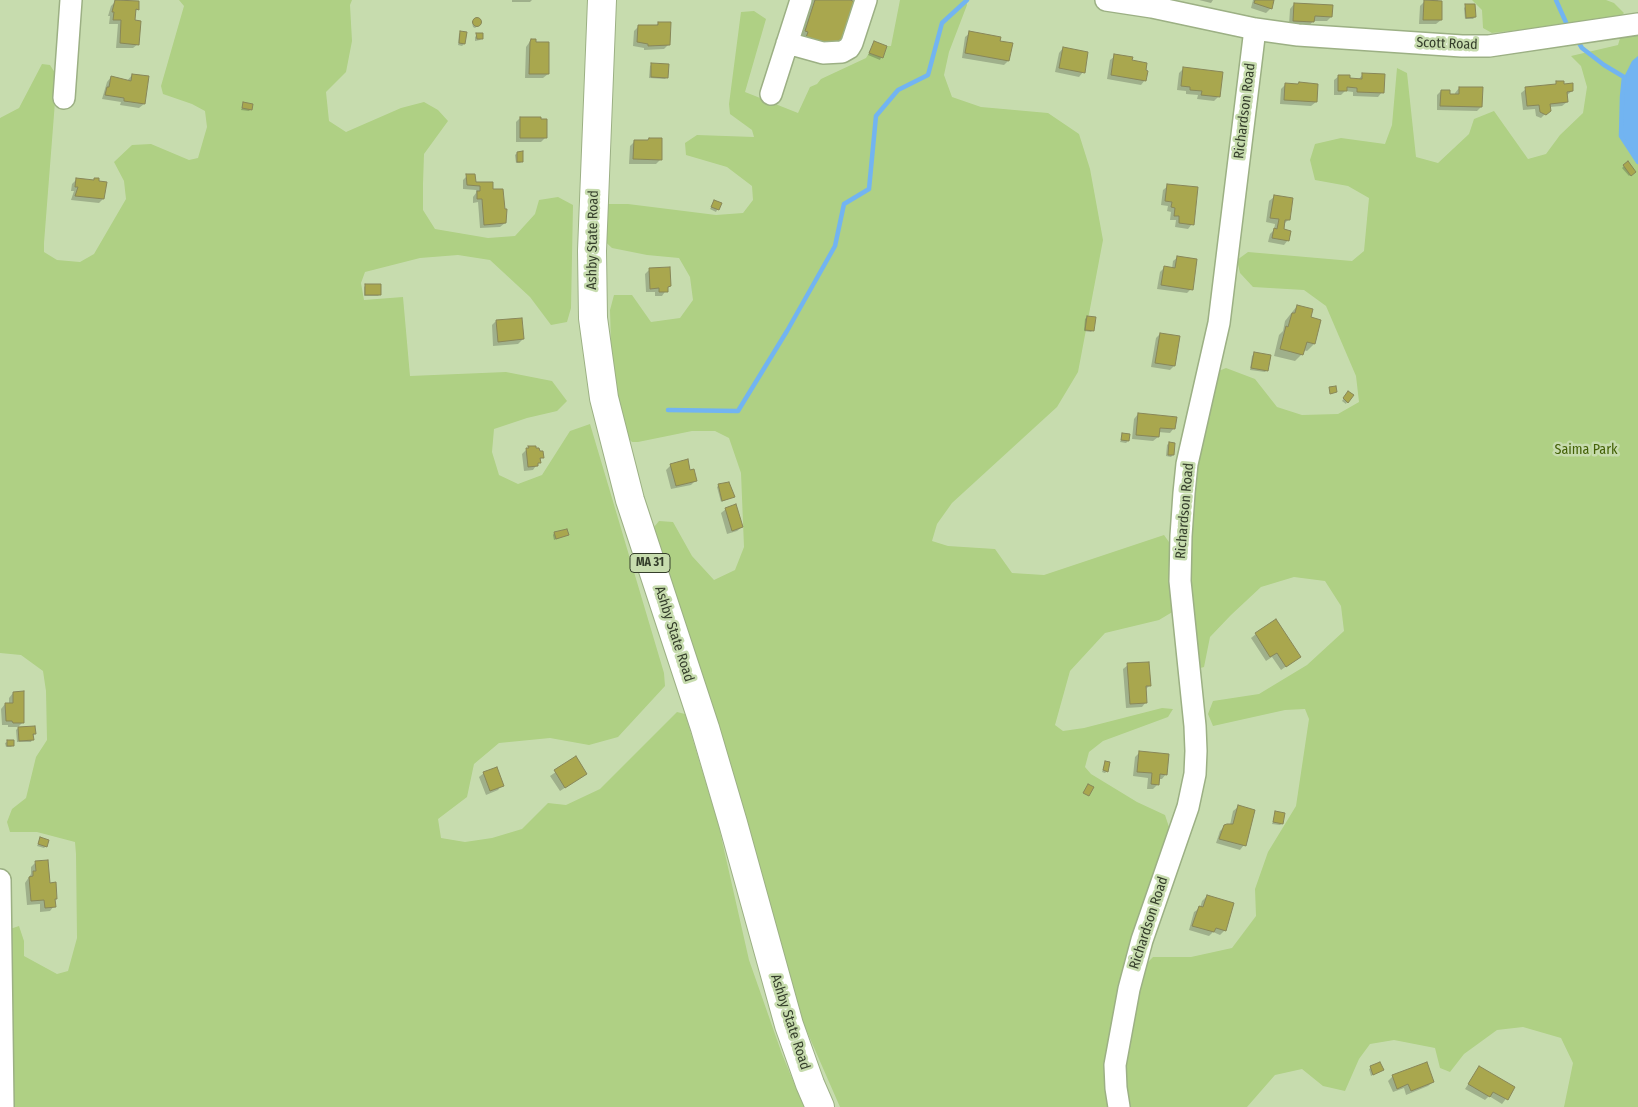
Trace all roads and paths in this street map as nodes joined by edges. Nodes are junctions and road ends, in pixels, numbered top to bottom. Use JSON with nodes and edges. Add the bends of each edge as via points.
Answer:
{"nodes":[{"id":1,"x":71,"y":0,"type":"edge"},
{"id":2,"x":602,"y":0,"type":"edge"},
{"id":3,"x":801,"y":0,"type":"edge"},
{"id":4,"x":866,"y":0,"type":"edge"},
{"id":5,"x":1106,"y":0,"type":"edge"},
{"id":6,"x":1638,"y":24,"type":"edge"},
{"id":7,"x":1254,"y":29,"type":"junction"},
{"id":8,"x":787,"y":43,"type":"junction"},
{"id":9,"x":770,"y":94,"type":"dead end"},
{"id":10,"x":64,"y":98,"type":"dead end"},
{"id":11,"x":0,"y":880,"type":"edge"},
{"id":12,"x":3,"y":1107,"type":"edge"},
{"id":13,"x":820,"y":1107,"type":"edge"},
{"id":14,"x":1118,"y":1107,"type":"edge"}],
"edges":[{"from":1,"to":10,"type":"street"},
{"from":2,"to":13,"type":"main road","name":"Ashby State Road","number":"MA 31","via":[[592,251],[593,318],[604,398],[630,500],[711,747],[786,1017]]},
{"from":3,"to":8,"type":"street"},
{"from":4,"to":8,"type":"street","via":[[852,43],[842,52],[823,53]]},
{"from":5,"to":7,"type":"street"},
{"from":6,"to":7,"type":"street","name":"Scott Road","via":[[1489,46],[1298,35]]},
{"from":7,"to":14,"type":"street","name":"Richardson Road","via":[[1219,323],[1189,455],[1184,493],[1180,581],[1194,726],[1195,774],[1188,807],[1142,940],[1129,989],[1115,1066]]},
{"from":8,"to":9,"type":"street"},
{"from":11,"to":12,"type":"street"}]}
